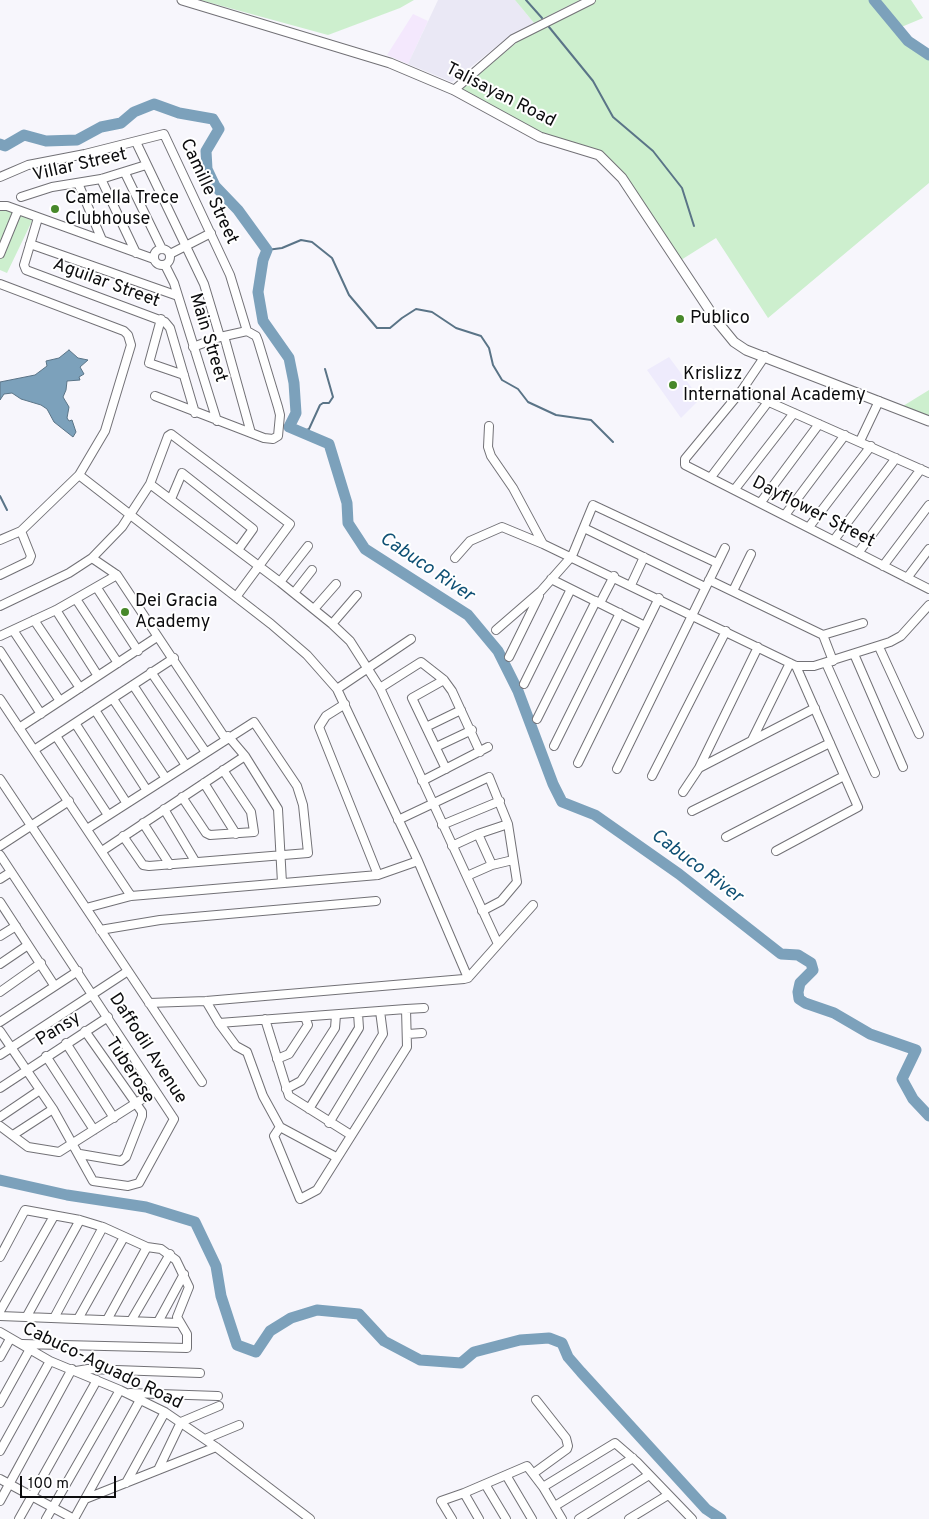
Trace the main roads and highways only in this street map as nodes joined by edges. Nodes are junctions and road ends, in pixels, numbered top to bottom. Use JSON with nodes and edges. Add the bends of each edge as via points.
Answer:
{"nodes":[{"id":1,"x":182,"y":0,"type":"edge"},
{"id":2,"x":929,"y":421,"type":"edge"}],
"edges":[{"from":1,"to":2,"type":"main road","name":"Talisayan Road","via":[[390,63],[454,90],[528,131],[590,151],[608,162],[622,178],[723,330],[746,350]]}]}
